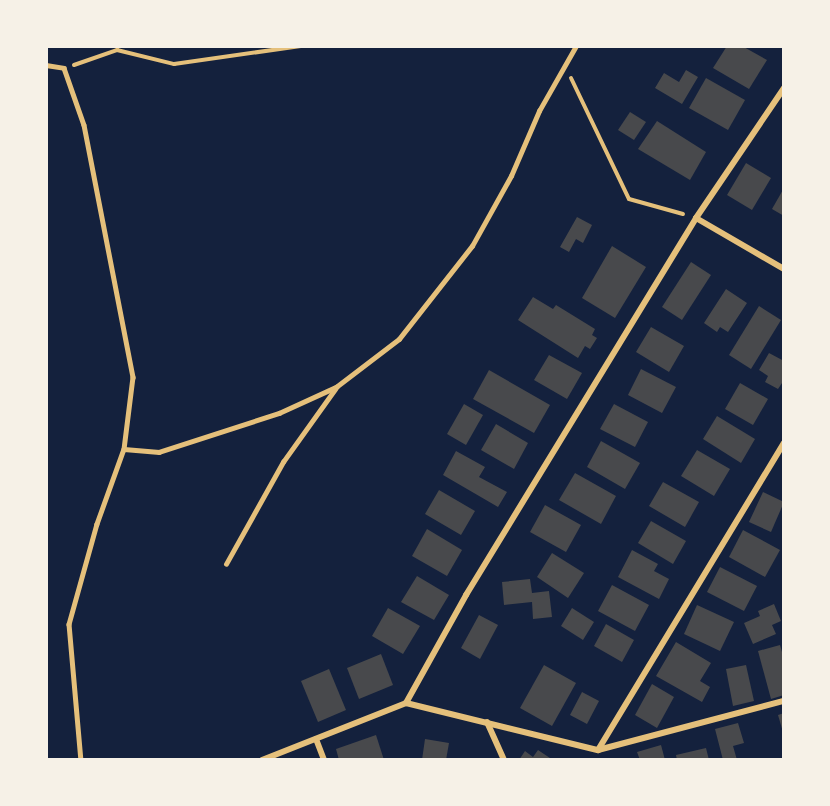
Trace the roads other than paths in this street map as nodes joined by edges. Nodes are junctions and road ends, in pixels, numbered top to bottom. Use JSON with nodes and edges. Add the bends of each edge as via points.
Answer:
{"nodes":[{"id":1,"x":576,"y":46,"type":"edge"},
{"id":2,"x":46,"y":65,"type":"edge"},
{"id":3,"x":783,"y":88,"type":"edge"},
{"id":4,"x":696,"y":218,"type":"junction"},
{"id":5,"x":783,"y":269,"type":"edge"},
{"id":6,"x":336,"y":387,"type":"junction"},
{"id":7,"x":783,"y":443,"type":"edge"},
{"id":8,"x":124,"y":449,"type":"junction"},
{"id":9,"x":226,"y":564,"type":"dead end"},
{"id":10,"x":783,"y":701,"type":"edge"},
{"id":11,"x":406,"y":703,"type":"junction"},
{"id":12,"x":487,"y":722,"type":"junction"},
{"id":13,"x":316,"y":739,"type":"junction"},
{"id":14,"x":598,"y":750,"type":"junction"},
{"id":15,"x":81,"y":759,"type":"edge"},
{"id":16,"x":262,"y":759,"type":"edge"},
{"id":17,"x":324,"y":759,"type":"edge"},
{"id":18,"x":504,"y":759,"type":"edge"}],
"edges":[{"from":1,"to":6,"type":"lane","via":[[472,246],[399,339]]},
{"from":2,"to":8,"type":"lane","via":[[64,68],[84,125],[133,377]]},
{"from":3,"to":4,"type":"street"},
{"from":4,"to":5,"type":"street"},
{"from":4,"to":11,"type":"street","via":[[466,595]]},
{"from":6,"to":8,"type":"lane","via":[[279,414],[159,453]]},
{"from":6,"to":9,"type":"lane","via":[[283,462]]},
{"from":7,"to":14,"type":"street"},
{"from":8,"to":15,"type":"lane","via":[[97,524],[69,624]]},
{"from":10,"to":14,"type":"street"},
{"from":11,"to":12,"type":"street"},
{"from":11,"to":13,"type":"street"},
{"from":12,"to":14,"type":"street"},
{"from":12,"to":18,"type":"street"},
{"from":13,"to":16,"type":"street"},
{"from":13,"to":17,"type":"street"}]}
